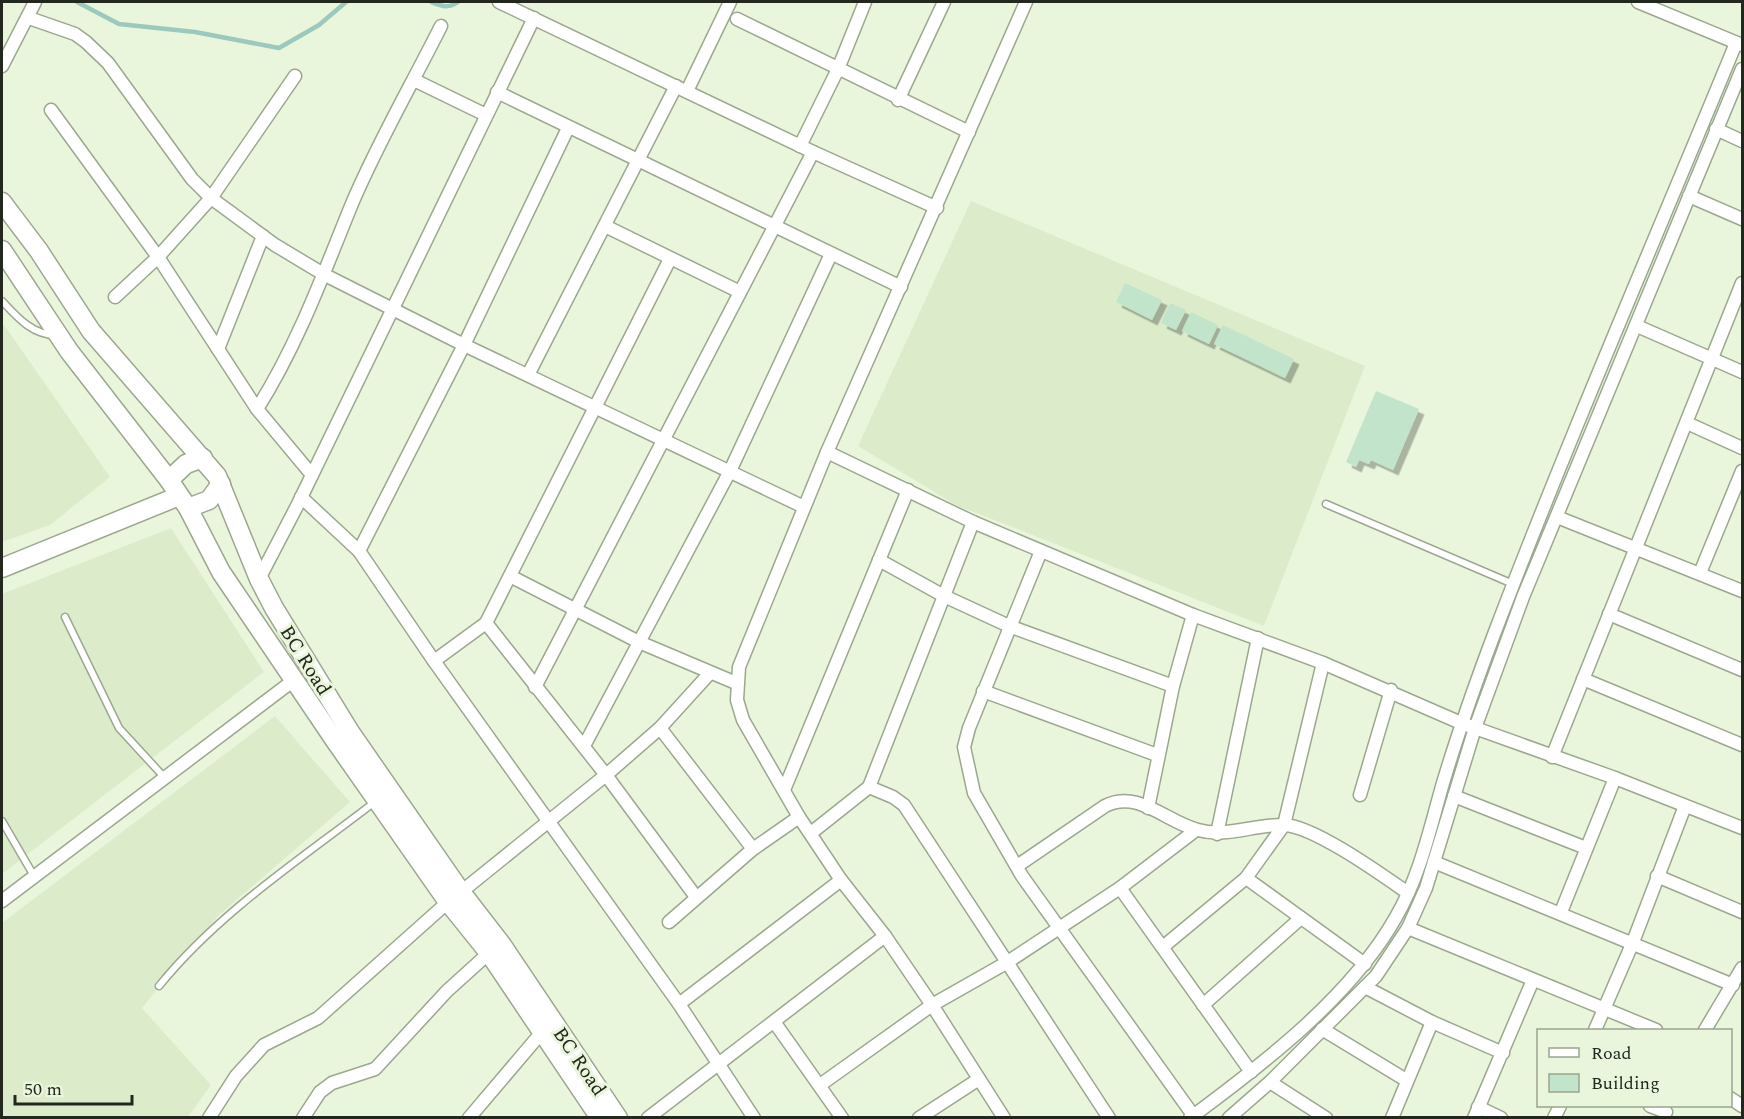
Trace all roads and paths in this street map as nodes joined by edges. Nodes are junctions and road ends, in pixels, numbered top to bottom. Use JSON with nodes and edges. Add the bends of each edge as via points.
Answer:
{"nodes":[{"id":1,"x":35,"y":2,"type":"edge"},
{"id":2,"x":499,"y":2,"type":"edge"},
{"id":3,"x":730,"y":2,"type":"edge"},
{"id":4,"x":864,"y":2,"type":"edge"},
{"id":5,"x":944,"y":2,"type":"edge"},
{"id":6,"x":1026,"y":2,"type":"edge"},
{"id":7,"x":1638,"y":2,"type":"edge"},
{"id":8,"x":29,"y":18,"type":"junction"},
{"id":9,"x":534,"y":18,"type":"junction"},
{"id":10,"x":737,"y":19,"type":"dead end"},
{"id":11,"x":441,"y":26,"type":"dead end"},
{"id":12,"x":1739,"y":44,"type":"edge"},
{"id":13,"x":2,"y":66,"type":"edge"},
{"id":14,"x":837,"y":69,"type":"junction"},
{"id":15,"x":1743,"y":69,"type":"edge"},
{"id":16,"x":295,"y":76,"type":"dead end"},
{"id":17,"x":414,"y":80,"type":"junction"},
{"id":18,"x":681,"y":89,"type":"junction"},
{"id":19,"x":497,"y":92,"type":"junction"},
{"id":20,"x":898,"y":100,"type":"junction"},
{"id":21,"x":51,"y":110,"type":"dead end"},
{"id":22,"x":486,"y":115,"type":"junction"},
{"id":23,"x":568,"y":128,"type":"junction"},
{"id":24,"x":1716,"y":129,"type":"junction"},
{"id":25,"x":969,"y":132,"type":"junction"},
{"id":26,"x":1743,"y":141,"type":"edge"},
{"id":27,"x":800,"y":146,"type":"junction"},
{"id":28,"x":813,"y":152,"type":"junction"},
{"id":29,"x":638,"y":162,"type":"junction"},
{"id":30,"x":1689,"y":196,"type":"junction"},
{"id":31,"x":211,"y":198,"type":"junction"},
{"id":32,"x":2,"y":202,"type":"edge"},
{"id":33,"x":937,"y":208,"type":"junction"},
{"id":34,"x":1743,"y":219,"type":"edge"},
{"id":35,"x":605,"y":226,"type":"junction"},
{"id":36,"x":773,"y":227,"type":"junction"},
{"id":37,"x":263,"y":236,"type":"junction"},
{"id":38,"x":2,"y":250,"type":"edge"},
{"id":39,"x":831,"y":254,"type":"junction"},
{"id":40,"x":158,"y":257,"type":"junction"},
{"id":41,"x":670,"y":260,"type":"junction"},
{"id":42,"x":325,"y":275,"type":"junction"},
{"id":43,"x":901,"y":286,"type":"junction"},
{"id":44,"x":1741,"y":290,"type":"edge"},
{"id":45,"x":740,"y":292,"type":"junction"},
{"id":46,"x":115,"y":297,"type":"dead end"},
{"id":47,"x":2,"y":301,"type":"edge"},
{"id":48,"x":392,"y":309,"type":"junction"},
{"id":49,"x":1637,"y":326,"type":"junction"},
{"id":50,"x":59,"y":335,"type":"junction"},
{"id":51,"x":464,"y":345,"type":"junction"},
{"id":52,"x":218,"y":349,"type":"junction"},
{"id":53,"x":1711,"y":358,"type":"junction"},
{"id":54,"x":1743,"y":372,"type":"edge"},
{"id":55,"x":528,"y":375,"type":"junction"},
{"id":56,"x":594,"y":408,"type":"junction"},
{"id":57,"x":257,"y":409,"type":"junction"},
{"id":58,"x":1687,"y":423,"type":"junction"},
{"id":59,"x":664,"y":441,"type":"junction"},
{"id":60,"x":1743,"y":448,"type":"edge"},
{"id":61,"x":827,"y":452,"type":"junction"},
{"id":62,"x":203,"y":458,"type":"junction"},
{"id":63,"x":730,"y":471,"type":"junction"},
{"id":64,"x":1743,"y":471,"type":"edge"},
{"id":65,"x":312,"y":475,"type":"junction"},
{"id":66,"x":169,"y":480,"type":"junction"},
{"id":67,"x":221,"y":484,"type":"junction"},
{"id":68,"x":908,"y":490,"type":"junction"},
{"id":69,"x":301,"y":497,"type":"junction"},
{"id":70,"x":184,"y":502,"type":"junction"},
{"id":71,"x":1326,"y":504,"type":"dead end"},
{"id":72,"x":804,"y":507,"type":"junction"},
{"id":73,"x":1557,"y":517,"type":"junction"},
{"id":74,"x":973,"y":522,"type":"junction"},
{"id":75,"x":1635,"y":547,"type":"junction"},
{"id":76,"x":359,"y":551,"type":"junction"},
{"id":77,"x":1041,"y":551,"type":"junction"},
{"id":78,"x":879,"y":560,"type":"junction"},
{"id":79,"x":2,"y":568,"type":"edge"},
{"id":80,"x":1700,"y":573,"type":"junction"},
{"id":81,"x":510,"y":576,"type":"junction"},
{"id":82,"x":259,"y":579,"type":"junction"},
{"id":83,"x":1513,"y":584,"type":"junction"},
{"id":84,"x":1743,"y":591,"type":"edge"},
{"id":85,"x":944,"y":596,"type":"junction"},
{"id":86,"x":576,"y":609,"type":"junction"},
{"id":87,"x":1609,"y":614,"type":"junction"},
{"id":88,"x":1194,"y":615,"type":"junction"},
{"id":89,"x":65,"y":618,"type":"dead end"},
{"id":90,"x":486,"y":623,"type":"junction"},
{"id":91,"x":1010,"y":626,"type":"junction"},
{"id":92,"x":1258,"y":638,"type":"junction"},
{"id":93,"x":639,"y":642,"type":"junction"},
{"id":94,"x":434,"y":662,"type":"junction"},
{"id":95,"x":1323,"y":663,"type":"junction"},
{"id":96,"x":1743,"y":670,"type":"edge"},
{"id":97,"x":710,"y":673,"type":"junction"},
{"id":98,"x":1583,"y":679,"type":"junction"},
{"id":99,"x":294,"y":680,"type":"junction"},
{"id":100,"x":736,"y":683,"type":"junction"},
{"id":101,"x":1173,"y":686,"type":"junction"},
{"id":102,"x":535,"y":687,"type":"junction"},
{"id":103,"x":1390,"y":690,"type":"junction"},
{"id":104,"x":982,"y":691,"type":"junction"},
{"id":105,"x":1461,"y":723,"type":"junction"},
{"id":106,"x":1474,"y":728,"type":"junction"},
{"id":107,"x":660,"y":729,"type":"junction"},
{"id":108,"x":1743,"y":745,"type":"edge"},
{"id":109,"x":584,"y":746,"type":"junction"},
{"id":110,"x":1157,"y":756,"type":"junction"},
{"id":111,"x":1552,"y":757,"type":"junction"},
{"id":112,"x":606,"y":775,"type":"junction"},
{"id":113,"x":164,"y":777,"type":"junction"},
{"id":114,"x":1615,"y":778,"type":"junction"},
{"id":115,"x":869,"y":787,"type":"junction"},
{"id":116,"x":784,"y":790,"type":"junction"},
{"id":117,"x":1360,"y":795,"type":"dead end"},
{"id":118,"x":1454,"y":796,"type":"junction"},
{"id":119,"x":376,"y":800,"type":"junction"},
{"id":120,"x":1685,"y":806,"type":"junction"},
{"id":121,"x":1148,"y":808,"type":"junction"},
{"id":122,"x":799,"y":817,"type":"junction"},
{"id":123,"x":2,"y":821,"type":"edge"},
{"id":124,"x":549,"y":822,"type":"junction"},
{"id":125,"x":1284,"y":825,"type":"junction"},
{"id":126,"x":1743,"y":828,"type":"edge"},
{"id":127,"x":1196,"y":830,"type":"junction"},
{"id":128,"x":811,"y":833,"type":"junction"},
{"id":129,"x":1217,"y":834,"type":"junction"},
{"id":130,"x":1586,"y":848,"type":"junction"},
{"id":131,"x":753,"y":849,"type":"junction"},
{"id":132,"x":1434,"y":862,"type":"junction"},
{"id":133,"x":1017,"y":866,"type":"junction"},
{"id":134,"x":34,"y":876,"type":"junction"},
{"id":135,"x":1657,"y":876,"type":"junction"},
{"id":136,"x":1246,"y":878,"type":"junction"},
{"id":137,"x":841,"y":880,"type":"junction"},
{"id":138,"x":1120,"y":888,"type":"junction"},
{"id":139,"x":1408,"y":893,"type":"junction"},
{"id":140,"x":454,"y":897,"type":"junction"},
{"id":141,"x":696,"y":897,"type":"junction"},
{"id":142,"x":2,"y":901,"type":"edge"},
{"id":143,"x":1561,"y":912,"type":"junction"},
{"id":144,"x":1743,"y":912,"type":"edge"},
{"id":145,"x":1301,"y":918,"type":"junction"},
{"id":146,"x":669,"y":922,"type":"dead end"},
{"id":147,"x":1061,"y":928,"type":"junction"},
{"id":148,"x":1408,"y":928,"type":"junction"},
{"id":149,"x":885,"y":936,"type":"junction"},
{"id":150,"x":1633,"y":942,"type":"junction"},
{"id":151,"x":1164,"y":946,"type":"junction"},
{"id":152,"x":489,"y":953,"type":"junction"},
{"id":153,"x":1006,"y":963,"type":"junction"},
{"id":154,"x":1365,"y":964,"type":"junction"},
{"id":155,"x":1743,"y":968,"type":"edge"},
{"id":156,"x":1533,"y":980,"type":"junction"},
{"id":157,"x":1733,"y":985,"type":"junction"},
{"id":158,"x":159,"y":986,"type":"dead end"},
{"id":159,"x":1365,"y":987,"type":"junction"},
{"id":160,"x":679,"y":1004,"type":"junction"},
{"id":161,"x":932,"y":1005,"type":"junction"},
{"id":162,"x":1203,"y":1005,"type":"junction"},
{"id":163,"x":1605,"y":1010,"type":"junction"},
{"id":164,"x":1432,"y":1022,"type":"junction"},
{"id":165,"x":775,"y":1023,"type":"junction"},
{"id":166,"x":1322,"y":1029,"type":"junction"},
{"id":167,"x":1596,"y":1029,"type":"edge"},
{"id":168,"x":1653,"y":1029,"type":"edge"},
{"id":169,"x":1706,"y":1029,"type":"edge"},
{"id":170,"x":543,"y":1032,"type":"junction"},
{"id":171,"x":1503,"y":1053,"type":"junction"},
{"id":172,"x":717,"y":1064,"type":"junction"},
{"id":173,"x":1251,"y":1071,"type":"junction"},
{"id":174,"x":979,"y":1079,"type":"junction"},
{"id":175,"x":1406,"y":1080,"type":"junction"},
{"id":176,"x":1270,"y":1082,"type":"junction"},
{"id":177,"x":820,"y":1085,"type":"junction"},
{"id":178,"x":1653,"y":1107,"type":"edge"},
{"id":179,"x":1476,"y":1112,"type":"edge"},
{"id":180,"x":1667,"y":1112,"type":"edge"},
{"id":181,"x":1191,"y":1116,"type":"edge"},
{"id":182,"x":209,"y":1118,"type":"edge"},
{"id":183,"x":303,"y":1118,"type":"edge"},
{"id":184,"x":469,"y":1118,"type":"edge"},
{"id":185,"x":600,"y":1118,"type":"edge"},
{"id":186,"x":618,"y":1118,"type":"edge"},
{"id":187,"x":648,"y":1118,"type":"edge"},
{"id":188,"x":754,"y":1118,"type":"edge"},
{"id":189,"x":842,"y":1118,"type":"edge"},
{"id":190,"x":919,"y":1118,"type":"edge"},
{"id":191,"x":1004,"y":1118,"type":"edge"},
{"id":192,"x":1109,"y":1118,"type":"edge"},
{"id":193,"x":1229,"y":1118,"type":"edge"},
{"id":194,"x":1326,"y":1118,"type":"edge"},
{"id":195,"x":1392,"y":1118,"type":"edge"},
{"id":196,"x":1501,"y":1118,"type":"edge"}],
"edges":[{"from":1,"to":8,"type":"street"},
{"from":2,"to":9,"type":"street"},
{"from":3,"to":18,"type":"street"},
{"from":4,"to":14,"type":"street"},
{"from":5,"to":20,"type":"street"},
{"from":6,"to":25,"type":"street"},
{"from":7,"to":12,"type":"street"},
{"from":8,"to":13,"type":"street"},
{"from":8,"to":31,"type":"street","via":[[75,34],[108,63]]},
{"from":9,"to":18,"type":"street"},
{"from":9,"to":19,"type":"street"},
{"from":10,"to":14,"type":"street"},
{"from":11,"to":17,"type":"street"},
{"from":12,"to":83,"type":"street"},
{"from":14,"to":20,"type":"street"},
{"from":14,"to":27,"type":"street"},
{"from":15,"to":24,"type":"street"},
{"from":16,"to":31,"type":"street"},
{"from":17,"to":22,"type":"street"},
{"from":17,"to":42,"type":"street","via":[[352,205]]},
{"from":18,"to":27,"type":"street"},
{"from":18,"to":29,"type":"street"},
{"from":19,"to":22,"type":"street"},
{"from":19,"to":23,"type":"street"},
{"from":20,"to":25,"type":"street"},
{"from":21,"to":40,"type":"street"},
{"from":22,"to":48,"type":"street"},
{"from":23,"to":29,"type":"street"},
{"from":23,"to":51,"type":"street"},
{"from":24,"to":26,"type":"street"},
{"from":24,"to":30,"type":"street"},
{"from":25,"to":33,"type":"street"},
{"from":27,"to":28,"type":"street"},
{"from":28,"to":33,"type":"street"},
{"from":28,"to":36,"type":"street"},
{"from":29,"to":35,"type":"street"},
{"from":29,"to":36,"type":"street"},
{"from":30,"to":34,"type":"street"},
{"from":30,"to":49,"type":"street"},
{"from":31,"to":37,"type":"street"},
{"from":31,"to":40,"type":"street"},
{"from":32,"to":62,"type":"street","name":"BC Road","via":[[91,330]]},
{"from":33,"to":43,"type":"street"},
{"from":35,"to":41,"type":"street"},
{"from":35,"to":55,"type":"street"},
{"from":36,"to":39,"type":"street"},
{"from":36,"to":45,"type":"street"},
{"from":37,"to":42,"type":"street"},
{"from":37,"to":52,"type":"street"},
{"from":38,"to":50,"type":"street"},
{"from":39,"to":43,"type":"street"},
{"from":39,"to":63,"type":"street"},
{"from":40,"to":46,"type":"street"},
{"from":40,"to":52,"type":"street"},
{"from":41,"to":45,"type":"street"},
{"from":41,"to":56,"type":"street"},
{"from":42,"to":48,"type":"street"},
{"from":42,"to":57,"type":"street"},
{"from":43,"to":61,"type":"street"},
{"from":44,"to":53,"type":"street"},
{"from":45,"to":59,"type":"street"},
{"from":47,"to":50,"type":"lane","via":[[36,331]]},
{"from":48,"to":51,"type":"street"},
{"from":48,"to":65,"type":"street"},
{"from":49,"to":53,"type":"street"},
{"from":49,"to":73,"type":"street"},
{"from":50,"to":66,"type":"street"},
{"from":51,"to":55,"type":"street"},
{"from":51,"to":76,"type":"street"},
{"from":52,"to":57,"type":"street"},
{"from":53,"to":54,"type":"street"},
{"from":53,"to":58,"type":"street"},
{"from":55,"to":56,"type":"street"},
{"from":56,"to":59,"type":"street"},
{"from":56,"to":81,"type":"street"},
{"from":57,"to":65,"type":"street"},
{"from":58,"to":60,"type":"street"},
{"from":58,"to":75,"type":"street"},
{"from":59,"to":63,"type":"street"},
{"from":59,"to":86,"type":"street"},
{"from":61,"to":68,"type":"street"},
{"from":61,"to":72,"type":"street"},
{"from":62,"to":66,"type":"street","via":[[186,464]]},
{"from":62,"to":67,"type":"street","name":"BC Road"},
{"from":63,"to":72,"type":"street"},
{"from":63,"to":93,"type":"street"},
{"from":64,"to":80,"type":"street"},
{"from":65,"to":69,"type":"street"},
{"from":66,"to":70,"type":"street"},
{"from":67,"to":70,"type":"street","via":[[209,500]]},
{"from":67,"to":82,"type":"street","name":"BC Road"},
{"from":68,"to":74,"type":"street"},
{"from":68,"to":78,"type":"street"},
{"from":69,"to":76,"type":"street"},
{"from":69,"to":82,"type":"street"},
{"from":70,"to":79,"type":"street"},
{"from":70,"to":99,"type":"street","via":[[221,572]]},
{"from":71,"to":83,"type":"lane"},
{"from":72,"to":100,"type":"street"},
{"from":73,"to":75,"type":"street"},
{"from":73,"to":106,"type":"street"},
{"from":74,"to":77,"type":"street"},
{"from":74,"to":85,"type":"street"},
{"from":75,"to":80,"type":"street"},
{"from":75,"to":87,"type":"street"},
{"from":76,"to":94,"type":"street"},
{"from":77,"to":88,"type":"street"},
{"from":77,"to":91,"type":"street"},
{"from":78,"to":85,"type":"street"},
{"from":78,"to":116,"type":"street"},
{"from":80,"to":84,"type":"street"},
{"from":81,"to":86,"type":"street"},
{"from":81,"to":90,"type":"street"},
{"from":82,"to":140,"type":"street","name":"BC Road"},
{"from":83,"to":105,"type":"street"},
{"from":85,"to":91,"type":"street"},
{"from":85,"to":115,"type":"street"},
{"from":86,"to":93,"type":"street"},
{"from":86,"to":102,"type":"street"},
{"from":87,"to":96,"type":"street"},
{"from":87,"to":98,"type":"street"},
{"from":88,"to":92,"type":"street"},
{"from":88,"to":101,"type":"street"},
{"from":89,"to":113,"type":"lane","via":[[119,728]]},
{"from":90,"to":94,"type":"street"},
{"from":90,"to":102,"type":"street"},
{"from":91,"to":101,"type":"street"},
{"from":91,"to":104,"type":"street"},
{"from":92,"to":95,"type":"street"},
{"from":92,"to":129,"type":"street"},
{"from":93,"to":97,"type":"street"},
{"from":93,"to":109,"type":"street"},
{"from":94,"to":124,"type":"street"},
{"from":95,"to":103,"type":"street"},
{"from":95,"to":125,"type":"street"},
{"from":97,"to":100,"type":"street"},
{"from":97,"to":107,"type":"street"},
{"from":98,"to":108,"type":"street"},
{"from":98,"to":111,"type":"street"},
{"from":99,"to":113,"type":"street"},
{"from":99,"to":119,"type":"street"},
{"from":100,"to":116,"type":"street","via":[[743,720]]},
{"from":101,"to":110,"type":"street"},
{"from":102,"to":109,"type":"street"},
{"from":103,"to":105,"type":"street"},
{"from":103,"to":117,"type":"street"},
{"from":104,"to":110,"type":"street"},
{"from":104,"to":133,"type":"street","via":[[964,747],[966,767],[974,793]]},
{"from":105,"to":106,"type":"street"},
{"from":105,"to":139,"type":"street"},
{"from":106,"to":111,"type":"street"},
{"from":106,"to":118,"type":"street"},
{"from":107,"to":112,"type":"street"},
{"from":107,"to":131,"type":"street"},
{"from":109,"to":112,"type":"street"},
{"from":110,"to":121,"type":"street"},
{"from":111,"to":114,"type":"street"},
{"from":112,"to":124,"type":"street"},
{"from":112,"to":141,"type":"street"},
{"from":113,"to":134,"type":"street"},
{"from":114,"to":120,"type":"street"},
{"from":114,"to":130,"type":"street"},
{"from":115,"to":128,"type":"street"},
{"from":115,"to":153,"type":"street","via":[[904,805]]},
{"from":116,"to":122,"type":"street"},
{"from":118,"to":130,"type":"street"},
{"from":118,"to":132,"type":"street"},
{"from":119,"to":140,"type":"street"},
{"from":119,"to":158,"type":"lane","via":[[213,927]]},
{"from":120,"to":126,"type":"street"},
{"from":120,"to":135,"type":"street"},
{"from":121,"to":127,"type":"street"},
{"from":121,"to":133,"type":"street","via":[[1132,800],[1117,800]]},
{"from":122,"to":128,"type":"street"},
{"from":122,"to":131,"type":"street"},
{"from":123,"to":134,"type":"lane"},
{"from":124,"to":140,"type":"street"},
{"from":124,"to":160,"type":"street"},
{"from":125,"to":129,"type":"street"},
{"from":125,"to":136,"type":"street"},
{"from":125,"to":139,"type":"street","via":[[1309,833]]},
{"from":127,"to":129,"type":"street"},
{"from":127,"to":138,"type":"street"},
{"from":128,"to":137,"type":"street"},
{"from":130,"to":143,"type":"street"},
{"from":131,"to":141,"type":"street"},
{"from":132,"to":143,"type":"street"},
{"from":132,"to":148,"type":"street"},
{"from":133,"to":147,"type":"street"},
{"from":134,"to":142,"type":"street"},
{"from":135,"to":144,"type":"street"},
{"from":135,"to":150,"type":"street"},
{"from":136,"to":145,"type":"street"},
{"from":136,"to":151,"type":"street"},
{"from":137,"to":149,"type":"street"},
{"from":137,"to":160,"type":"street"},
{"from":138,"to":147,"type":"street"},
{"from":138,"to":151,"type":"street"},
{"from":139,"to":154,"type":"street"},
{"from":140,"to":152,"type":"street"},
{"from":140,"to":182,"type":"street","via":[[318,1018],[264,1045],[236,1076]]},
{"from":140,"to":186,"type":"street","name":"BC Road","via":[[502,945]]},
{"from":141,"to":146,"type":"street"},
{"from":143,"to":150,"type":"street"},
{"from":145,"to":154,"type":"street"},
{"from":145,"to":162,"type":"street"},
{"from":147,"to":153,"type":"street"},
{"from":147,"to":181,"type":"street"},
{"from":148,"to":156,"type":"street"},
{"from":148,"to":159,"type":"street"},
{"from":149,"to":161,"type":"street"},
{"from":149,"to":165,"type":"street"},
{"from":150,"to":157,"type":"street"},
{"from":150,"to":163,"type":"street"},
{"from":151,"to":162,"type":"street"},
{"from":152,"to":170,"type":"street"},
{"from":152,"to":183,"type":"street","via":[[447,991],[375,1069],[332,1083],[320,1092]]},
{"from":153,"to":161,"type":"street"},
{"from":153,"to":192,"type":"street"},
{"from":154,"to":173,"type":"street"},
{"from":155,"to":157,"type":"street"},
{"from":156,"to":163,"type":"street"},
{"from":156,"to":171,"type":"street"},
{"from":157,"to":169,"type":"street"},
{"from":159,"to":164,"type":"street"},
{"from":159,"to":166,"type":"street"},
{"from":160,"to":172,"type":"street"},
{"from":161,"to":174,"type":"street"},
{"from":161,"to":177,"type":"street"},
{"from":162,"to":173,"type":"street"},
{"from":163,"to":167,"type":"street"},
{"from":163,"to":168,"type":"street"},
{"from":164,"to":171,"type":"street"},
{"from":164,"to":175,"type":"street"},
{"from":165,"to":172,"type":"street"},
{"from":165,"to":177,"type":"street"},
{"from":166,"to":175,"type":"street"},
{"from":166,"to":176,"type":"street"},
{"from":170,"to":184,"type":"street"},
{"from":170,"to":185,"type":"street"},
{"from":171,"to":179,"type":"street"},
{"from":172,"to":187,"type":"street"},
{"from":172,"to":188,"type":"street"},
{"from":173,"to":181,"type":"street"},
{"from":174,"to":190,"type":"street"},
{"from":174,"to":191,"type":"street"},
{"from":175,"to":195,"type":"street"},
{"from":176,"to":193,"type":"street"},
{"from":176,"to":194,"type":"street"},
{"from":177,"to":189,"type":"street"},
{"from":178,"to":180,"type":"street"},
{"from":179,"to":196,"type":"street"}]}
